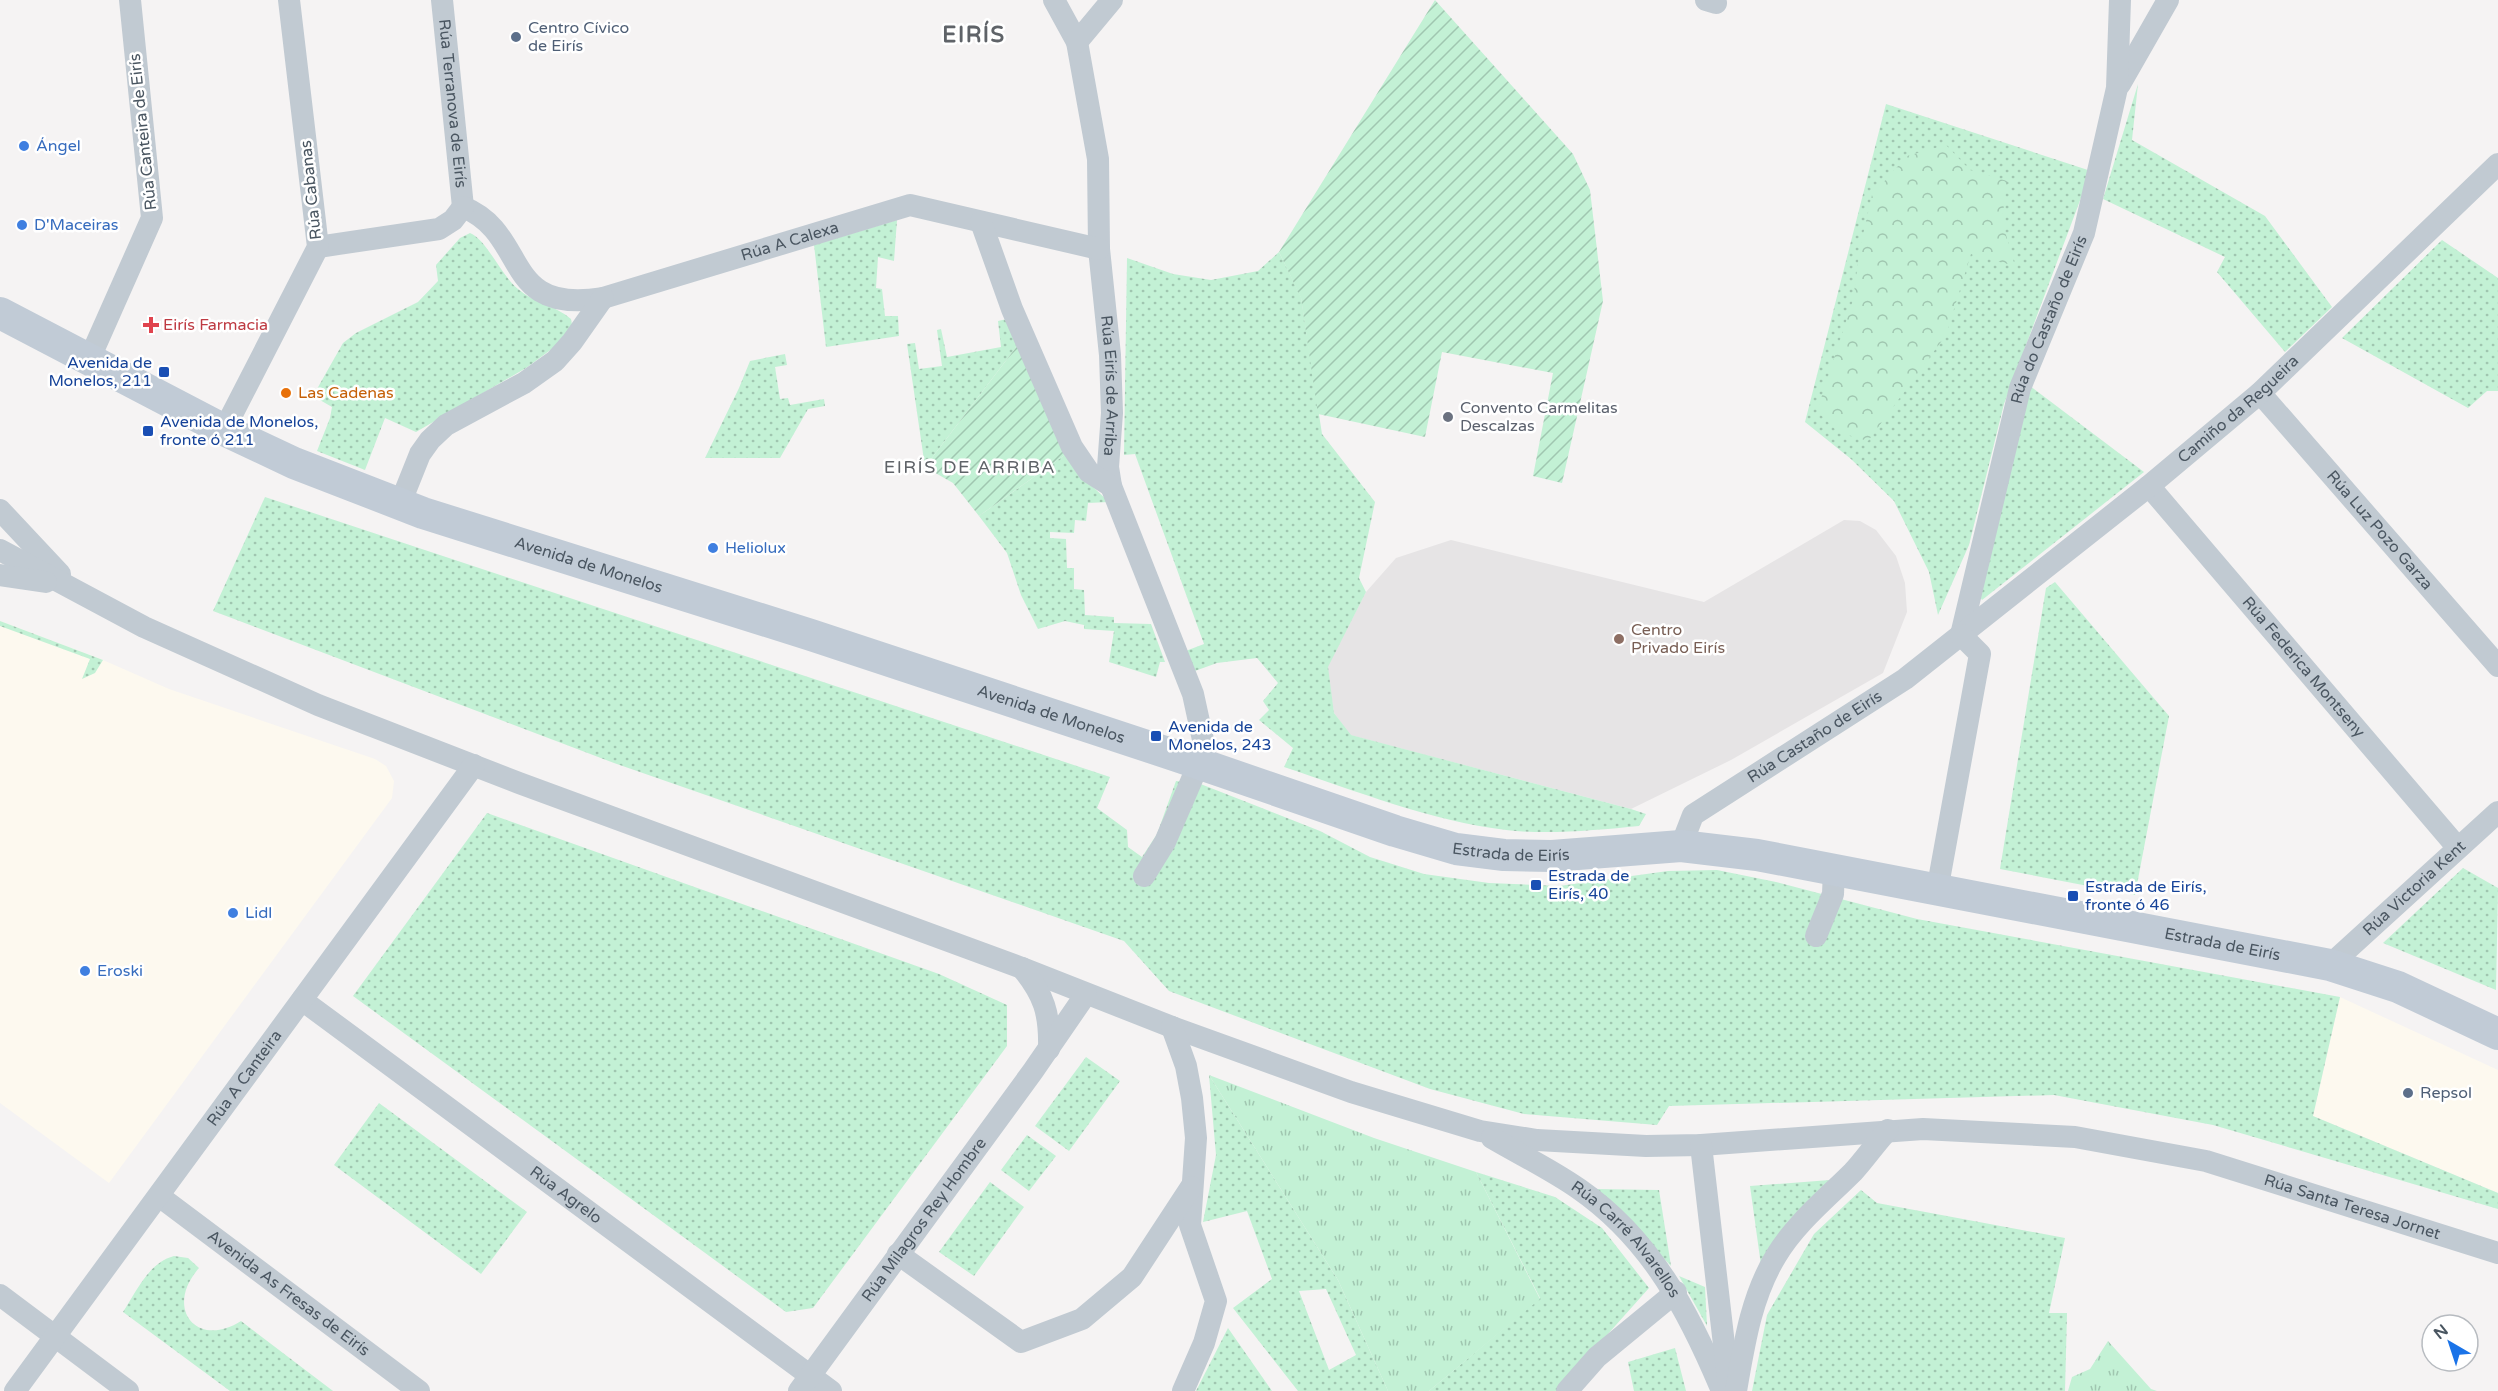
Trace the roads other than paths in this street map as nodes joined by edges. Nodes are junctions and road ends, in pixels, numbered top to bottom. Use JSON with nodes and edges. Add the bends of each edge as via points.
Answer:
{"nodes":[{"id":1,"x":130,"y":0,"type":"edge"},
{"id":2,"x":290,"y":0,"type":"edge"},
{"id":3,"x":442,"y":0,"type":"edge"},
{"id":4,"x":1054,"y":0,"type":"edge"},
{"id":5,"x":1113,"y":0,"type":"edge"},
{"id":6,"x":2120,"y":0,"type":"edge"},
{"id":7,"x":2168,"y":0,"type":"edge"},
{"id":8,"x":1077,"y":42,"type":"junction"},
{"id":9,"x":2118,"y":88,"type":"junction"},
{"id":10,"x":2498,"y":164,"type":"edge"},
{"id":11,"x":463,"y":207,"type":"junction"},
{"id":12,"x":981,"y":222,"type":"junction"},
{"id":13,"x":318,"y":247,"type":"junction"},
{"id":14,"x":1099,"y":249,"type":"junction"},
{"id":15,"x":603,"y":298,"type":"junction"},
{"id":16,"x":0,"y":313,"type":"edge"},
{"id":17,"x":89,"y":360,"type":"junction"},
{"id":18,"x":2260,"y":393,"type":"junction"},
{"id":19,"x":224,"y":430,"type":"junction"},
{"id":20,"x":1111,"y":486,"type":"junction"},
{"id":21,"x":2149,"y":486,"type":"junction"},
{"id":22,"x":400,"y":504,"type":"junction"},
{"id":23,"x":0,"y":510,"type":"edge"},
{"id":24,"x":0,"y":550,"type":"edge"},
{"id":25,"x":0,"y":575,"type":"edge"},
{"id":26,"x":74,"y":588,"type":"junction"},
{"id":27,"x":1961,"y":635,"type":"junction"},
{"id":28,"x":2498,"y":666,"type":"edge"},
{"id":29,"x":1198,"y":764,"type":"junction"},
{"id":30,"x":474,"y":765,"type":"junction"},
{"id":31,"x":2498,"y":812,"type":"edge"},
{"id":32,"x":1681,"y":846,"type":"junction"},
{"id":33,"x":2458,"y":848,"type":"junction"},
{"id":34,"x":1834,"y":870,"type":"junction"},
{"id":35,"x":1144,"y":876,"type":"dead end"},
{"id":36,"x":1937,"y":891,"type":"junction"},
{"id":37,"x":1816,"y":936,"type":"dead end"},
{"id":38,"x":2330,"y":965,"type":"junction"},
{"id":39,"x":1022,"y":968,"type":"junction"},
{"id":40,"x":1086,"y":994,"type":"junction"},
{"id":41,"x":302,"y":1000,"type":"junction"},
{"id":42,"x":1172,"y":1027,"type":"junction"},
{"id":43,"x":2498,"y":1034,"type":"edge"},
{"id":44,"x":1049,"y":1048,"type":"junction"},
{"id":45,"x":1888,"y":1130,"type":"junction"},
{"id":46,"x":1480,"y":1131,"type":"junction"},
{"id":47,"x":1701,"y":1145,"type":"junction"},
{"id":48,"x":1191,"y":1187,"type":"junction"},
{"id":49,"x":159,"y":1196,"type":"junction"},
{"id":50,"x":2498,"y":1253,"type":"edge"},
{"id":51,"x":898,"y":1254,"type":"junction"},
{"id":52,"x":1676,"y":1292,"type":"junction"},
{"id":53,"x":0,"y":1295,"type":"edge"},
{"id":54,"x":55,"y":1337,"type":"junction"},
{"id":55,"x":805,"y":1383,"type":"edge"},
{"id":56,"x":15,"y":1391,"type":"edge"},
{"id":57,"x":128,"y":1391,"type":"edge"},
{"id":58,"x":419,"y":1391,"type":"edge"},
{"id":59,"x":831,"y":1391,"type":"edge"},
{"id":60,"x":1183,"y":1391,"type":"edge"},
{"id":61,"x":1567,"y":1391,"type":"edge"},
{"id":62,"x":1722,"y":1391,"type":"edge"},
{"id":63,"x":1729,"y":1391,"type":"edge"},
{"id":64,"x":1736,"y":1391,"type":"edge"}],
"edges":[{"from":1,"to":17,"type":"street","name":"Rúa Canteira de Eirís","via":[[152,218]]},
{"from":2,"to":13,"type":"street","name":"Rúa Cabanas"},
{"from":3,"to":11,"type":"street","name":"Rúa Terranova de Eirís"},
{"from":4,"to":8,"type":"street","name":"Rúa Eirís de Arriba"},
{"from":5,"to":8,"type":"street"},
{"from":6,"to":9,"type":"street","name":"Rúa do Castaño de Eirís"},
{"from":7,"to":9,"type":"street"},
{"from":8,"to":14,"type":"street","name":"Rúa Eirís de Arriba","via":[[1098,159]]},
{"from":9,"to":27,"type":"street","name":"Rúa do Castaño de Eirís","via":[[2084,233],[2020,388]]},
{"from":10,"to":18,"type":"street","name":"Camiño da Regueira"},
{"from":11,"to":13,"type":"street","via":[[439,229]]},
{"from":11,"to":15,"type":"street","name":"Rúa A Calexa","via":[[479,213],[491,224],[522,275],[542,293],[562,301]]},
{"from":12,"to":14,"type":"street","name":"Rúa A Calexa"},
{"from":12,"to":15,"type":"street","name":"Rúa A Calexa","via":[[910,205]]},
{"from":12,"to":20,"type":"street","via":[[1012,309],[1072,447],[1089,472]]},
{"from":13,"to":19,"type":"street","name":"Rúa Cabanas"},
{"from":14,"to":20,"type":"street","name":"Rúa Eirís de Arriba","via":[[1110,355]]},
{"from":15,"to":22,"type":"street","via":[[555,361],[524,383],[446,425],[430,440],[420,454]]},
{"from":16,"to":17,"type":"street","name":"Avenida de Monelos"},
{"from":17,"to":19,"type":"street","name":"Avenida de Monelos"},
{"from":18,"to":21,"type":"street","name":"Camiño da Regueira"},
{"from":18,"to":28,"type":"street","name":"Rúa Luz Pozo Garza"},
{"from":19,"to":22,"type":"street","name":"Avenida de Monelos","via":[[294,463]]},
{"from":20,"to":29,"type":"street","name":"Rúa Eirís de Arriba","via":[[1193,694],[1205,749]]},
{"from":21,"to":27,"type":"street","name":"Camiño da Regueira"},
{"from":21,"to":33,"type":"street","name":"Rúa Federica Montseny"},
{"from":22,"to":29,"type":"street","name":"Avenida de Monelos"},
{"from":23,"to":26,"type":"street"},
{"from":24,"to":26,"type":"street"},
{"from":25,"to":26,"type":"street"},
{"from":26,"to":30,"type":"street","via":[[144,627],[296,695]]},
{"from":27,"to":32,"type":"street","name":"Rúa Castaño de Eirís","via":[[1905,679],[1693,815]]},
{"from":27,"to":36,"type":"street","via":[[1980,654]]},
{"from":29,"to":32,"type":"street","name":"Estrada de Eirís","via":[[1456,849],[1552,856]]},
{"from":29,"to":35,"type":"street","name":"Rúa Eirís de Arriba","via":[[1165,842]]},
{"from":30,"to":39,"type":"street"},
{"from":30,"to":41,"type":"street","name":"Rúa A Canteira"},
{"from":31,"to":33,"type":"street","name":"Rúa Victoria Kent"},
{"from":32,"to":34,"type":"street","name":"Estrada de Eirís"},
{"from":33,"to":38,"type":"street","name":"Rúa Victoria Kent"},
{"from":34,"to":36,"type":"street","name":"Estrada de Eirís"},
{"from":34,"to":37,"type":"street","via":[[1833,894]]},
{"from":36,"to":38,"type":"street","name":"Estrada de Eirís"},
{"from":38,"to":43,"type":"street","name":"Estrada de Eirís","via":[[2398,987]]},
{"from":39,"to":40,"type":"street"},
{"from":39,"to":44,"type":"street","via":[[1045,1003],[1050,1025]]},
{"from":40,"to":42,"type":"street"},
{"from":40,"to":44,"type":"street","name":"Rúa Milagros Rey Hombre"},
{"from":41,"to":49,"type":"street","name":"Rúa A Canteira"},
{"from":41,"to":55,"type":"street","name":"Rúa Agrelo"},
{"from":42,"to":46,"type":"street","via":[[1351,1092]]},
{"from":42,"to":48,"type":"street","via":[[1192,1098],[1196,1138]]},
{"from":44,"to":51,"type":"street","name":"Rúa Milagros Rey Hombre"},
{"from":45,"to":47,"type":"street","name":"Rúa Santa Teresa Jornet"},
{"from":45,"to":50,"type":"street","name":"Rúa Santa Teresa Jornet","via":[[1923,1128],[2075,1137],[2206,1161]]},
{"from":45,"to":64,"type":"street","via":[[1803,1220],[1775,1256],[1747,1329]]},
{"from":46,"to":47,"type":"street","name":"Rúa Santa Teresa Jornet","via":[[1594,1144]]},
{"from":46,"to":52,"type":"street","name":"Rúa Carré Alvarellos","via":[[1578,1188],[1605,1209],[1630,1233]]},
{"from":47,"to":63,"type":"street"},
{"from":48,"to":51,"type":"street","via":[[1131,1277],[1082,1319],[1021,1342]]},
{"from":48,"to":60,"type":"street","via":[[1190,1225],[1216,1301],[1204,1343]]},
{"from":49,"to":54,"type":"street","name":"Rúa A Canteira"},
{"from":49,"to":58,"type":"street","name":"Avenida As Fresas de Eirís"},
{"from":51,"to":55,"type":"street","name":"Rúa Milagros Rey Hombre"},
{"from":52,"to":61,"type":"street","via":[[1597,1357]]},
{"from":52,"to":62,"type":"street","name":"Rúa Carré Alvarellos"},
{"from":53,"to":54,"type":"street"},
{"from":54,"to":56,"type":"street","name":"Rúa A Canteira"},
{"from":54,"to":57,"type":"street"},
{"from":55,"to":59,"type":"street","name":"Rúa Agrelo"}]}
